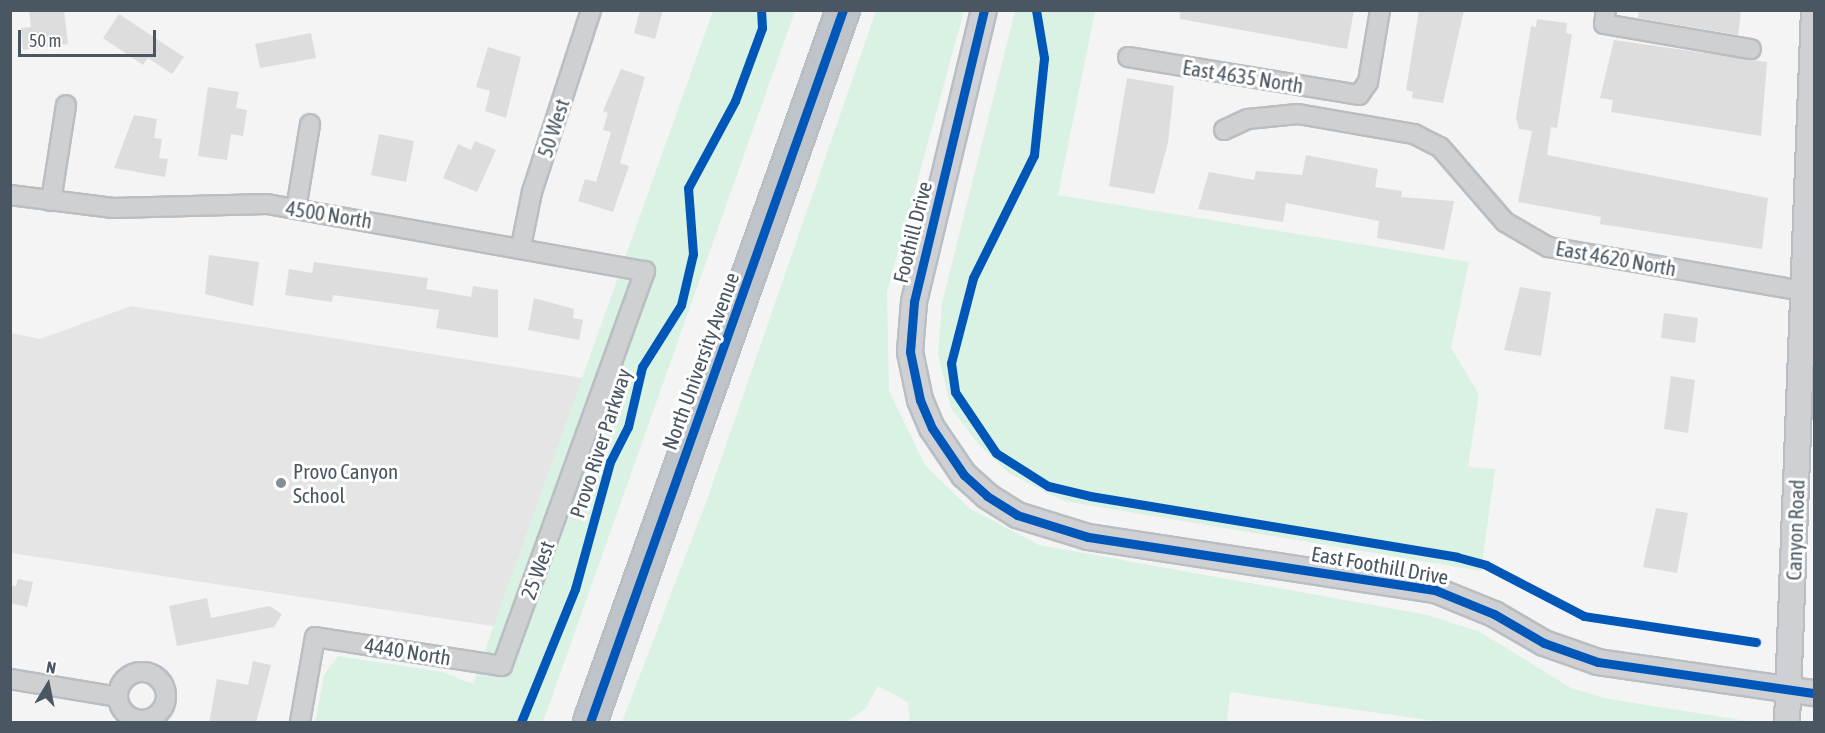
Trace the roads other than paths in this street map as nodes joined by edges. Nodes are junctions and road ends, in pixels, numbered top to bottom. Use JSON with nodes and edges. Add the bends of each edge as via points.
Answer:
{"nodes":[{"id":1,"x":591,"y":10,"type":"edge"},
{"id":2,"x":843,"y":10,"type":"edge"},
{"id":3,"x":984,"y":10,"type":"edge"},
{"id":4,"x":1380,"y":10,"type":"edge"},
{"id":5,"x":1814,"y":10,"type":"edge"},
{"id":6,"x":1605,"y":17,"type":"edge"},
{"id":7,"x":1751,"y":49,"type":"dead end"},
{"id":8,"x":1128,"y":57,"type":"dead end"},
{"id":9,"x":66,"y":105,"type":"dead end"},
{"id":10,"x":310,"y":124,"type":"dead end"},
{"id":11,"x":1224,"y":130,"type":"dead end"},
{"id":12,"x":10,"y":195,"type":"edge"},
{"id":13,"x":51,"y":201,"type":"junction"},
{"id":14,"x":297,"y":208,"type":"junction"},
{"id":15,"x":521,"y":246,"type":"junction"},
{"id":16,"x":645,"y":271,"type":"joint"},
{"id":17,"x":1802,"y":291,"type":"junction"},
{"id":18,"x":950,"y":457,"type":"joint"},
{"id":19,"x":502,"y":666,"type":"joint"},
{"id":20,"x":10,"y":679,"type":"edge"},
{"id":21,"x":1789,"y":689,"type":"junction"},
{"id":22,"x":1815,"y":693,"type":"edge"},
{"id":23,"x":118,"y":698,"type":"dead end"},
{"id":24,"x":300,"y":723,"type":"edge"},
{"id":25,"x":590,"y":723,"type":"edge"},
{"id":26,"x":1787,"y":723,"type":"edge"}],
"edges":[{"from":1,"to":15,"type":"street","name":"50 West","via":[[532,192]]},
{"from":2,"to":25,"type":"highway","name":"North University Avenue"},
{"from":3,"to":18,"type":"main road","name":"Foothill Drive","via":[[911,323],[920,400]]},
{"from":4,"to":8,"type":"street","name":"East 4635 North","via":[[1368,82],[1359,95]]},
{"from":5,"to":17,"type":"main road","name":"Canyon Road"},
{"from":6,"to":7,"type":"street"},
{"from":9,"to":13,"type":"street"},
{"from":10,"to":14,"type":"street"},
{"from":11,"to":17,"type":"street","name":"East 4620 North","via":[[1248,119],[1298,114],[1414,134],[1440,147],[1505,222],[1542,244]]},
{"from":12,"to":13,"type":"street","name":"4500 North"},
{"from":13,"to":14,"type":"street","name":"4500 North","via":[[113,208]]},
{"from":14,"to":15,"type":"street","name":"4500 North"},
{"from":15,"to":16,"type":"street","name":"4500 North"},
{"from":16,"to":19,"type":"street","name":"25 West"},
{"from":17,"to":21,"type":"main road","name":"Canyon Road"},
{"from":18,"to":21,"type":"main road","name":"East Foothill Drive","via":[[987,496],[1050,526],[1435,590],[1574,656]]},
{"from":19,"to":24,"type":"street","name":"4440 North","via":[[315,637]]},
{"from":20,"to":23,"type":"street"},
{"from":21,"to":22,"type":"main road","name":"East Foothill Drive"},
{"from":21,"to":26,"type":"main road","name":"Canyon Road"}]}
